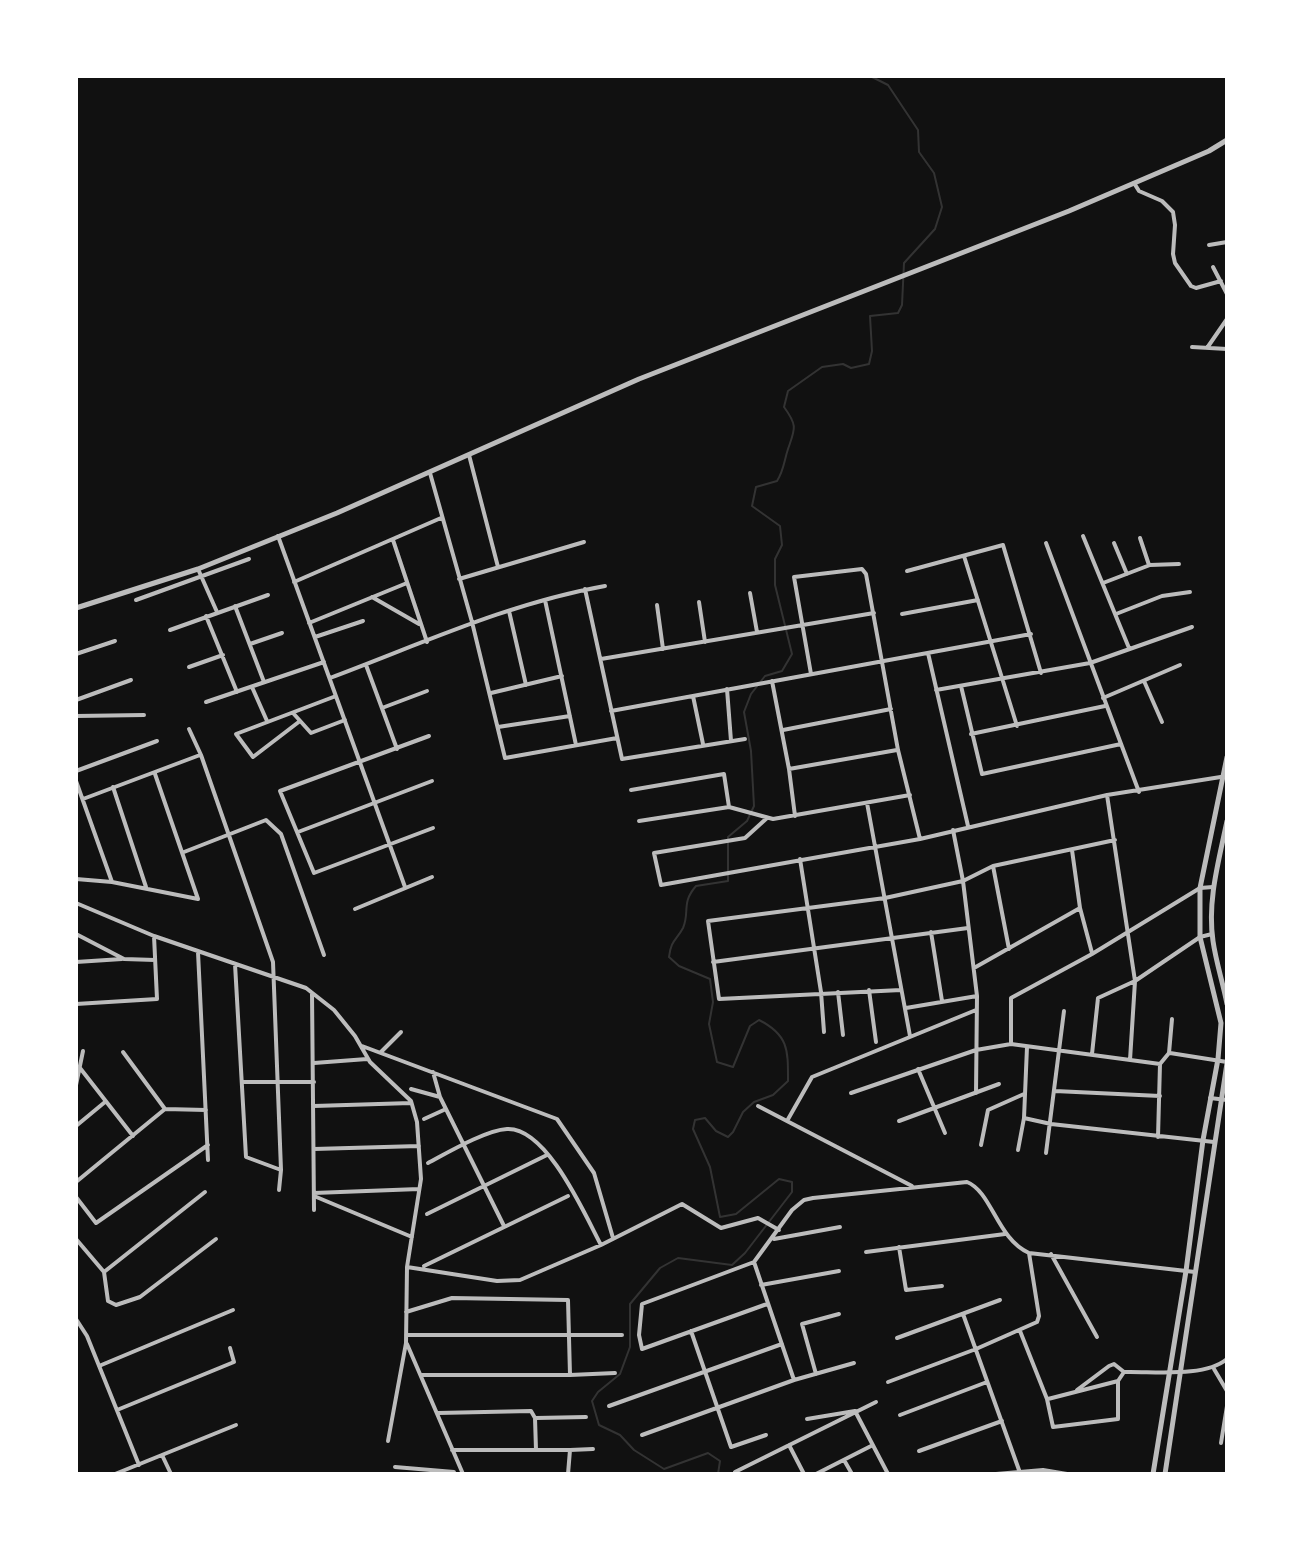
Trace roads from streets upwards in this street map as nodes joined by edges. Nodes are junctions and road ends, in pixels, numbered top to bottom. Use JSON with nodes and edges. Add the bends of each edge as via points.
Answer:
{"nodes":[{"id":1,"x":1227,"y":140,"type":"edge"},
{"id":2,"x":1134,"y":183,"type":"junction"},
{"id":3,"x":1227,"y":242,"type":"edge"},
{"id":4,"x":1209,"y":245,"type":"dead end"},
{"id":5,"x":1213,"y":267,"type":"dead end"},
{"id":6,"x":1221,"y":281,"type":"junction"},
{"id":7,"x":1227,"y":294,"type":"edge"},
{"id":8,"x":1227,"y":319,"type":"edge"},
{"id":9,"x":1192,"y":347,"type":"dead end"},
{"id":10,"x":1207,"y":348,"type":"junction"},
{"id":11,"x":1227,"y":349,"type":"edge"},
{"id":12,"x":469,"y":455,"type":"junction"},
{"id":13,"x":430,"y":473,"type":"junction"},
{"id":14,"x":441,"y":518,"type":"junction"},
{"id":15,"x":278,"y":536,"type":"junction"},
{"id":16,"x":1083,"y":536,"type":"dead end"},
{"id":17,"x":1140,"y":538,"type":"dead end"},
{"id":18,"x":393,"y":540,"type":"junction"},
{"id":19,"x":584,"y":542,"type":"dead end"},
{"id":20,"x":1046,"y":543,"type":"dead end"},
{"id":21,"x":1114,"y":543,"type":"dead end"},
{"id":22,"x":964,"y":556,"type":"junction"},
{"id":23,"x":249,"y":559,"type":"dead end"},
{"id":24,"x":1179,"y":564,"type":"dead end"},
{"id":25,"x":1149,"y":565,"type":"junction"},
{"id":26,"x":498,"y":567,"type":"junction"},
{"id":27,"x":198,"y":569,"type":"junction"},
{"id":28,"x":907,"y":571,"type":"dead end"},
{"id":29,"x":1127,"y":574,"type":"junction"},
{"id":30,"x":202,"y":576,"type":"junction"},
{"id":31,"x":459,"y":579,"type":"junction"},
{"id":32,"x":294,"y":582,"type":"junction"},
{"id":33,"x":407,"y":583,"type":"junction"},
{"id":34,"x":1103,"y":583,"type":"junction"},
{"id":35,"x":605,"y":586,"type":"dead end"},
{"id":36,"x":585,"y":589,"type":"junction"},
{"id":37,"x":1190,"y":592,"type":"dead end"},
{"id":38,"x":750,"y":593,"type":"dead end"},
{"id":39,"x":268,"y":595,"type":"dead end"},
{"id":40,"x":372,"y":597,"type":"junction"},
{"id":41,"x":136,"y":600,"type":"dead end"},
{"id":42,"x":545,"y":600,"type":"junction"},
{"id":43,"x":978,"y":600,"type":"junction"},
{"id":44,"x":699,"y":602,"type":"dead end"},
{"id":45,"x":657,"y":605,"type":"dead end"},
{"id":46,"x":235,"y":606,"type":"junction"},
{"id":47,"x":76,"y":608,"type":"edge"},
{"id":48,"x":509,"y":611,"type":"junction"},
{"id":49,"x":217,"y":612,"type":"junction"},
{"id":50,"x":874,"y":613,"type":"junction"},
{"id":51,"x":902,"y":614,"type":"dead end"},
{"id":52,"x":1116,"y":614,"type":"junction"},
{"id":53,"x":206,"y":616,"type":"junction"},
{"id":54,"x":363,"y":621,"type":"dead end"},
{"id":55,"x":472,"y":622,"type":"junction"},
{"id":56,"x":309,"y":623,"type":"junction"},
{"id":57,"x":421,"y":625,"type":"junction"},
{"id":58,"x":802,"y":626,"type":"junction"},
{"id":59,"x":1192,"y":627,"type":"dead end"},
{"id":60,"x":170,"y":630,"type":"dead end"},
{"id":61,"x":757,"y":632,"type":"junction"},
{"id":62,"x":282,"y":633,"type":"dead end"},
{"id":63,"x":1031,"y":634,"type":"junction"},
{"id":64,"x":315,"y":637,"type":"junction"},
{"id":65,"x":115,"y":641,"type":"dead end"},
{"id":66,"x":427,"y":642,"type":"junction"},
{"id":67,"x":705,"y":642,"type":"junction"},
{"id":68,"x":992,"y":642,"type":"junction"},
{"id":69,"x":250,"y":644,"type":"junction"},
{"id":70,"x":1129,"y":648,"type":"junction"},
{"id":71,"x":663,"y":649,"type":"junction"},
{"id":72,"x":928,"y":653,"type":"junction"},
{"id":73,"x":76,"y":654,"type":"edge"},
{"id":74,"x":223,"y":655,"type":"junction"},
{"id":75,"x":601,"y":659,"type":"junction"},
{"id":76,"x":881,"y":660,"type":"junction"},
{"id":77,"x":324,"y":662,"type":"junction"},
{"id":78,"x":1090,"y":663,"type":"junction"},
{"id":79,"x":366,"y":665,"type":"junction"},
{"id":80,"x":1180,"y":665,"type":"dead end"},
{"id":81,"x":189,"y":667,"type":"dead end"},
{"id":82,"x":1041,"y":673,"type":"junction"},
{"id":83,"x":811,"y":674,"type":"junction"},
{"id":84,"x":562,"y":676,"type":"junction"},
{"id":85,"x":330,"y":678,"type":"junction"},
{"id":86,"x":131,"y":680,"type":"dead end"},
{"id":87,"x":1003,"y":680,"type":"junction"},
{"id":88,"x":769,"y":681,"type":"junction"},
{"id":89,"x":1144,"y":681,"type":"junction"},
{"id":90,"x":264,"y":682,"type":"junction"},
{"id":91,"x":526,"y":685,"type":"junction"},
{"id":92,"x":961,"y":686,"type":"junction"},
{"id":93,"x":252,"y":687,"type":"junction"},
{"id":94,"x":727,"y":689,"type":"junction"},
{"id":95,"x":936,"y":690,"type":"junction"},
{"id":96,"x":427,"y":691,"type":"dead end"},
{"id":97,"x":238,"y":693,"type":"junction"},
{"id":98,"x":491,"y":693,"type":"junction"},
{"id":99,"x":693,"y":695,"type":"junction"},
{"id":100,"x":337,"y":696,"type":"junction"},
{"id":101,"x":1103,"y":698,"type":"junction"},
{"id":102,"x":76,"y":700,"type":"edge"},
{"id":103,"x":206,"y":702,"type":"dead end"},
{"id":104,"x":1105,"y":706,"type":"junction"},
{"id":105,"x":382,"y":708,"type":"junction"},
{"id":106,"x":891,"y":709,"type":"junction"},
{"id":107,"x":611,"y":711,"type":"junction"},
{"id":108,"x":293,"y":713,"type":"junction"},
{"id":109,"x":144,"y":715,"type":"dead end"},
{"id":110,"x":76,"y":716,"type":"edge"},
{"id":111,"x":570,"y":716,"type":"junction"},
{"id":112,"x":345,"y":720,"type":"junction"},
{"id":113,"x":267,"y":721,"type":"junction"},
{"id":114,"x":300,"y":721,"type":"junction"},
{"id":115,"x":1162,"y":722,"type":"dead end"},
{"id":116,"x":1017,"y":726,"type":"junction"},
{"id":117,"x":498,"y":727,"type":"junction"},
{"id":118,"x":189,"y":729,"type":"dead end"},
{"id":119,"x":782,"y":730,"type":"junction"},
{"id":120,"x":971,"y":734,"type":"junction"},
{"id":121,"x":429,"y":736,"type":"dead end"},
{"id":122,"x":617,"y":738,"type":"junction"},
{"id":123,"x":745,"y":739,"type":"dead end"},
{"id":124,"x":157,"y":741,"type":"dead end"},
{"id":125,"x":731,"y":741,"type":"junction"},
{"id":126,"x":703,"y":744,"type":"junction"},
{"id":127,"x":1121,"y":744,"type":"junction"},
{"id":128,"x":576,"y":745,"type":"junction"},
{"id":129,"x":397,"y":749,"type":"junction"},
{"id":130,"x":898,"y":750,"type":"junction"},
{"id":131,"x":201,"y":755,"type":"junction"},
{"id":132,"x":1227,"y":757,"type":"edge"},
{"id":133,"x":359,"y":763,"type":"junction"},
{"id":134,"x":789,"y":769,"type":"junction"},
{"id":135,"x":76,"y":771,"type":"edge"},
{"id":136,"x":155,"y":774,"type":"junction"},
{"id":137,"x":1225,"y":777,"type":"edge"},
{"id":138,"x":76,"y":781,"type":"edge"},
{"id":139,"x":432,"y":781,"type":"dead end"},
{"id":140,"x":113,"y":787,"type":"junction"},
{"id":141,"x":631,"y":790,"type":"dead end"},
{"id":142,"x":1139,"y":792,"type":"junction"},
{"id":143,"x":910,"y":795,"type":"junction"},
{"id":144,"x":1107,"y":795,"type":"junction"},
{"id":145,"x":83,"y":799,"type":"junction"},
{"id":146,"x":373,"y":802,"type":"junction"},
{"id":147,"x":867,"y":803,"type":"junction"},
{"id":148,"x":729,"y":807,"type":"junction"},
{"id":149,"x":795,"y":816,"type":"junction"},
{"id":150,"x":764,"y":818,"type":"junction"},
{"id":151,"x":639,"y":821,"type":"dead end"},
{"id":152,"x":1227,"y":821,"type":"edge"},
{"id":153,"x":968,"y":826,"type":"junction"},
{"id":154,"x":433,"y":828,"type":"dead end"},
{"id":155,"x":953,"y":830,"type":"junction"},
{"id":156,"x":298,"y":832,"type":"junction"},
{"id":157,"x":229,"y":834,"type":"junction"},
{"id":158,"x":920,"y":839,"type":"junction"},
{"id":159,"x":1115,"y":840,"type":"junction"},
{"id":160,"x":389,"y":846,"type":"junction"},
{"id":161,"x":875,"y":847,"type":"junction"},
{"id":162,"x":1072,"y":850,"type":"junction"},
{"id":163,"x":184,"y":852,"type":"junction"},
{"id":164,"x":800,"y":859,"type":"junction"},
{"id":165,"x":993,"y":866,"type":"junction"},
{"id":166,"x":432,"y":877,"type":"dead end"},
{"id":167,"x":76,"y":879,"type":"edge"},
{"id":168,"x":963,"y":881,"type":"junction"},
{"id":169,"x":112,"y":882,"type":"junction"},
{"id":170,"x":405,"y":887,"type":"junction"},
{"id":171,"x":1213,"y":887,"type":"junction"},
{"id":172,"x":146,"y":888,"type":"junction"},
{"id":173,"x":1200,"y":888,"type":"junction"},
{"id":174,"x":885,"y":898,"type":"junction"},
{"id":175,"x":76,"y":903,"type":"edge"},
{"id":176,"x":808,"y":908,"type":"junction"},
{"id":177,"x":1080,"y":908,"type":"junction"},
{"id":178,"x":355,"y":909,"type":"dead end"},
{"id":179,"x":968,"y":928,"type":"junction"},
{"id":180,"x":1129,"y":931,"type":"junction"},
{"id":181,"x":931,"y":932,"type":"junction"},
{"id":182,"x":76,"y":934,"type":"edge"},
{"id":183,"x":1212,"y":934,"type":"junction"},
{"id":184,"x":154,"y":936,"type":"junction"},
{"id":185,"x":1200,"y":937,"type":"junction"},
{"id":186,"x":893,"y":939,"type":"junction"},
{"id":187,"x":1009,"y":949,"type":"junction"},
{"id":188,"x":815,"y":950,"type":"junction"},
{"id":189,"x":198,"y":952,"type":"junction"},
{"id":190,"x":1092,"y":954,"type":"junction"},
{"id":191,"x":324,"y":955,"type":"dead end"},
{"id":192,"x":124,"y":959,"type":"junction"},
{"id":193,"x":155,"y":960,"type":"junction"},
{"id":194,"x":76,"y":962,"type":"edge"},
{"id":195,"x":713,"y":962,"type":"junction"},
{"id":196,"x":235,"y":964,"type":"junction"},
{"id":197,"x":973,"y":968,"type":"junction"},
{"id":198,"x":274,"y":975,"type":"junction"},
{"id":199,"x":1224,"y":980,"type":"edge"},
{"id":200,"x":1135,"y":981,"type":"junction"},
{"id":201,"x":1210,"y":985,"type":"junction"},
{"id":202,"x":869,"y":990,"type":"junction"},
{"id":203,"x":901,"y":990,"type":"junction"},
{"id":204,"x":821,"y":992,"type":"junction"},
{"id":205,"x":838,"y":992,"type":"junction"},
{"id":206,"x":312,"y":993,"type":"junction"},
{"id":207,"x":977,"y":996,"type":"junction"},
{"id":208,"x":942,"y":1002,"type":"junction"},
{"id":209,"x":76,"y":1004,"type":"edge"},
{"id":210,"x":1227,"y":1004,"type":"edge"},
{"id":211,"x":906,"y":1008,"type":"junction"},
{"id":212,"x":976,"y":1010,"type":"junction"},
{"id":213,"x":1064,"y":1011,"type":"dead end"},
{"id":214,"x":1172,"y":1019,"type":"dead end"},
{"id":215,"x":401,"y":1032,"type":"dead end"},
{"id":216,"x":824,"y":1032,"type":"dead end"},
{"id":217,"x":843,"y":1035,"type":"dead end"},
{"id":218,"x":910,"y":1036,"type":"junction"},
{"id":219,"x":876,"y":1042,"type":"dead end"},
{"id":220,"x":1011,"y":1044,"type":"junction"},
{"id":221,"x":362,"y":1046,"type":"junction"},
{"id":222,"x":1027,"y":1047,"type":"junction"},
{"id":223,"x":976,"y":1050,"type":"junction"},
{"id":224,"x":83,"y":1051,"type":"dead end"},
{"id":225,"x":123,"y":1052,"type":"dead end"},
{"id":226,"x":381,"y":1052,"type":"junction"},
{"id":227,"x":1058,"y":1052,"type":"junction"},
{"id":228,"x":1169,"y":1053,"type":"junction"},
{"id":229,"x":1092,"y":1054,"type":"junction"},
{"id":230,"x":368,"y":1059,"type":"junction"},
{"id":231,"x":1218,"y":1059,"type":"junction"},
{"id":232,"x":1130,"y":1060,"type":"junction"},
{"id":233,"x":1227,"y":1062,"type":"edge"},
{"id":234,"x":314,"y":1063,"type":"junction"},
{"id":235,"x":1160,"y":1064,"type":"junction"},
{"id":236,"x":80,"y":1068,"type":"junction"},
{"id":237,"x":918,"y":1069,"type":"junction"},
{"id":238,"x":433,"y":1072,"type":"junction"},
{"id":239,"x":242,"y":1082,"type":"junction"},
{"id":240,"x":314,"y":1082,"type":"junction"},
{"id":241,"x":277,"y":1083,"type":"junction"},
{"id":242,"x":999,"y":1084,"type":"dead end"},
{"id":243,"x":76,"y":1085,"type":"edge"},
{"id":244,"x":411,"y":1089,"type":"dead end"},
{"id":245,"x":1055,"y":1091,"type":"junction"},
{"id":246,"x":851,"y":1093,"type":"dead end"},
{"id":247,"x":976,"y":1093,"type":"junction"},
{"id":248,"x":1024,"y":1094,"type":"junction"},
{"id":249,"x":1160,"y":1096,"type":"junction"},
{"id":250,"x":440,"y":1097,"type":"junction"},
{"id":251,"x":1210,"y":1098,"type":"junction"},
{"id":252,"x":1224,"y":1100,"type":"edge"},
{"id":253,"x":106,"y":1101,"type":"junction"},
{"id":254,"x":411,"y":1103,"type":"junction"},
{"id":255,"x":314,"y":1106,"type":"junction"},
{"id":256,"x":758,"y":1106,"type":"dead end"},
{"id":257,"x":936,"y":1108,"type":"junction"},
{"id":258,"x":165,"y":1109,"type":"junction"},
{"id":259,"x":446,"y":1109,"type":"junction"},
{"id":260,"x":206,"y":1110,"type":"junction"},
{"id":261,"x":1024,"y":1118,"type":"junction"},
{"id":262,"x":424,"y":1119,"type":"dead end"},
{"id":263,"x":787,"y":1121,"type":"junction"},
{"id":264,"x":899,"y":1121,"type":"dead end"},
{"id":265,"x":1051,"y":1124,"type":"junction"},
{"id":266,"x":76,"y":1126,"type":"edge"},
{"id":267,"x":945,"y":1133,"type":"dead end"},
{"id":268,"x":133,"y":1136,"type":"junction"},
{"id":269,"x":1158,"y":1137,"type":"junction"},
{"id":270,"x":1203,"y":1140,"type":"junction"},
{"id":271,"x":1214,"y":1142,"type":"junction"},
{"id":272,"x":464,"y":1144,"type":"junction"},
{"id":273,"x":208,"y":1145,"type":"junction"},
{"id":274,"x":981,"y":1145,"type":"dead end"},
{"id":275,"x":420,"y":1146,"type":"junction"},
{"id":276,"x":314,"y":1149,"type":"junction"},
{"id":277,"x":1018,"y":1150,"type":"dead end"},
{"id":278,"x":1046,"y":1153,"type":"dead end"},
{"id":279,"x":548,"y":1155,"type":"junction"},
{"id":280,"x":208,"y":1160,"type":"dead end"},
{"id":281,"x":428,"y":1163,"type":"dead end"},
{"id":282,"x":281,"y":1170,"type":"junction"},
{"id":283,"x":76,"y":1182,"type":"edge"},
{"id":284,"x":484,"y":1185,"type":"junction"},
{"id":285,"x":914,"y":1187,"type":"junction"},
{"id":286,"x":419,"y":1189,"type":"junction"},
{"id":287,"x":279,"y":1190,"type":"dead end"},
{"id":288,"x":205,"y":1192,"type":"dead end"},
{"id":289,"x":314,"y":1194,"type":"junction"},
{"id":290,"x":568,"y":1196,"type":"dead end"},
{"id":291,"x":76,"y":1197,"type":"edge"},
{"id":292,"x":314,"y":1210,"type":"dead end"},
{"id":293,"x":427,"y":1214,"type":"dead end"},
{"id":294,"x":504,"y":1226,"type":"junction"},
{"id":295,"x":840,"y":1227,"type":"dead end"},
{"id":296,"x":776,"y":1228,"type":"junction"},
{"id":297,"x":1005,"y":1234,"type":"junction"},
{"id":298,"x":413,"y":1238,"type":"junction"},
{"id":299,"x":76,"y":1239,"type":"edge"},
{"id":300,"x":216,"y":1239,"type":"dead end"},
{"id":301,"x":614,"y":1239,"type":"junction"},
{"id":302,"x":772,"y":1239,"type":"junction"},
{"id":303,"x":601,"y":1245,"type":"junction"},
{"id":304,"x":899,"y":1247,"type":"junction"},
{"id":305,"x":866,"y":1252,"type":"dead end"},
{"id":306,"x":1029,"y":1253,"type":"junction"},
{"id":307,"x":1051,"y":1254,"type":"junction"},
{"id":308,"x":754,"y":1262,"type":"junction"},
{"id":309,"x":424,"y":1266,"type":"dead end"},
{"id":310,"x":407,"y":1267,"type":"junction"},
{"id":311,"x":839,"y":1271,"type":"dead end"},
{"id":312,"x":1186,"y":1271,"type":"junction"},
{"id":313,"x":104,"y":1272,"type":"junction"},
{"id":314,"x":1195,"y":1272,"type":"junction"},
{"id":315,"x":761,"y":1285,"type":"junction"},
{"id":316,"x":942,"y":1286,"type":"dead end"},
{"id":317,"x":1000,"y":1300,"type":"dead end"},
{"id":318,"x":767,"y":1304,"type":"junction"},
{"id":319,"x":233,"y":1310,"type":"dead end"},
{"id":320,"x":406,"y":1312,"type":"junction"},
{"id":321,"x":839,"y":1314,"type":"dead end"},
{"id":322,"x":963,"y":1314,"type":"junction"},
{"id":323,"x":76,"y":1319,"type":"edge"},
{"id":324,"x":691,"y":1331,"type":"junction"},
{"id":325,"x":1020,"y":1331,"type":"junction"},
{"id":326,"x":406,"y":1335,"type":"junction"},
{"id":327,"x":622,"y":1335,"type":"dead end"},
{"id":328,"x":569,"y":1337,"type":"junction"},
{"id":329,"x":1097,"y":1337,"type":"dead end"},
{"id":330,"x":897,"y":1338,"type":"dead end"},
{"id":331,"x":406,"y":1343,"type":"junction"},
{"id":332,"x":782,"y":1344,"type":"junction"},
{"id":333,"x":230,"y":1348,"type":"dead end"},
{"id":334,"x":976,"y":1349,"type":"junction"},
{"id":335,"x":1227,"y":1359,"type":"edge"},
{"id":336,"x":854,"y":1363,"type":"dead end"},
{"id":337,"x":99,"y":1366,"type":"junction"},
{"id":338,"x":1214,"y":1368,"type":"junction"},
{"id":339,"x":1169,"y":1371,"type":"junction"},
{"id":340,"x":1180,"y":1371,"type":"junction"},
{"id":341,"x":1124,"y":1372,"type":"junction"},
{"id":342,"x":615,"y":1373,"type":"dead end"},
{"id":343,"x":705,"y":1373,"type":"junction"},
{"id":344,"x":816,"y":1374,"type":"junction"},
{"id":345,"x":422,"y":1375,"type":"junction"},
{"id":346,"x":570,"y":1375,"type":"junction"},
{"id":347,"x":794,"y":1380,"type":"junction"},
{"id":348,"x":1118,"y":1381,"type":"junction"},
{"id":349,"x":888,"y":1382,"type":"dead end"},
{"id":350,"x":987,"y":1382,"type":"junction"},
{"id":351,"x":1227,"y":1391,"type":"edge"},
{"id":352,"x":1075,"y":1392,"type":"junction"},
{"id":353,"x":1047,"y":1399,"type":"junction"},
{"id":354,"x":876,"y":1402,"type":"dead end"},
{"id":355,"x":609,"y":1406,"type":"dead end"},
{"id":356,"x":1227,"y":1406,"type":"edge"},
{"id":357,"x":717,"y":1407,"type":"junction"},
{"id":358,"x":117,"y":1410,"type":"junction"},
{"id":359,"x":437,"y":1413,"type":"junction"},
{"id":360,"x":857,"y":1413,"type":"junction"},
{"id":361,"x":900,"y":1415,"type":"dead end"},
{"id":362,"x":586,"y":1417,"type":"dead end"},
{"id":363,"x":535,"y":1418,"type":"junction"},
{"id":364,"x":807,"y":1419,"type":"dead end"},
{"id":365,"x":1002,"y":1421,"type":"junction"},
{"id":366,"x":236,"y":1425,"type":"dead end"},
{"id":367,"x":642,"y":1435,"type":"dead end"},
{"id":368,"x":766,"y":1435,"type":"dead end"},
{"id":369,"x":388,"y":1441,"type":"dead end"},
{"id":370,"x":1221,"y":1443,"type":"dead end"},
{"id":371,"x":789,"y":1445,"type":"junction"},
{"id":372,"x":873,"y":1445,"type":"junction"},
{"id":373,"x":593,"y":1449,"type":"dead end"},
{"id":374,"x":452,"y":1450,"type":"junction"},
{"id":375,"x":536,"y":1450,"type":"junction"},
{"id":376,"x":570,"y":1450,"type":"junction"},
{"id":377,"x":919,"y":1451,"type":"dead end"},
{"id":378,"x":162,"y":1455,"type":"junction"},
{"id":379,"x":457,"y":1460,"type":"junction"},
{"id":380,"x":844,"y":1460,"type":"junction"},
{"id":381,"x":139,"y":1465,"type":"junction"},
{"id":382,"x":395,"y":1467,"type":"dead end"},
{"id":383,"x":1019,"y":1470,"type":"junction"},
{"id":384,"x":735,"y":1472,"type":"edge"},
{"id":385,"x":454,"y":1473,"type":"edge"},
{"id":386,"x":115,"y":1474,"type":"edge"},
{"id":387,"x":171,"y":1474,"type":"edge"},
{"id":388,"x":463,"y":1474,"type":"edge"},
{"id":389,"x":568,"y":1474,"type":"edge"},
{"id":390,"x":804,"y":1474,"type":"edge"},
{"id":391,"x":816,"y":1474,"type":"edge"},
{"id":392,"x":852,"y":1474,"type":"edge"},
{"id":393,"x":888,"y":1474,"type":"edge"},
{"id":394,"x":996,"y":1474,"type":"edge"},
{"id":395,"x":1066,"y":1474,"type":"edge"},
{"id":396,"x":1153,"y":1474,"type":"edge"},
{"id":397,"x":1165,"y":1474,"type":"edge"}],
"edges":[{"from":1,"to":2,"type":"street"},
{"from":2,"to":6,"type":"street","via":[[1173,212],[1175,263],[1191,286]]},
{"from":2,"to":12,"type":"street","via":[[639,379]]},
{"from":3,"to":4,"type":"street"},
{"from":5,"to":6,"type":"street"},
{"from":6,"to":7,"type":"street"},
{"from":8,"to":10,"type":"street"},
{"from":9,"to":10,"type":"street"},
{"from":10,"to":11,"type":"street"},
{"from":12,"to":13,"type":"street"},
{"from":12,"to":26,"type":"street"},
{"from":13,"to":14,"type":"street"},
{"from":13,"to":15,"type":"street"},
{"from":14,"to":18,"type":"street"},
{"from":14,"to":31,"type":"street"},
{"from":15,"to":27,"type":"street"},
{"from":15,"to":32,"type":"street"},
{"from":16,"to":34,"type":"street"},
{"from":17,"to":25,"type":"street"},
{"from":18,"to":32,"type":"street"},
{"from":18,"to":33,"type":"street"},
{"from":19,"to":26,"type":"street"},
{"from":20,"to":78,"type":"street"},
{"from":21,"to":29,"type":"street"},
{"from":22,"to":28,"type":"street"},
{"from":22,"to":43,"type":"street"},
{"from":22,"to":63,"type":"street","via":[[1003,545]]},
{"from":23,"to":30,"type":"street"},
{"from":24,"to":25,"type":"street"},
{"from":25,"to":29,"type":"street"},
{"from":26,"to":31,"type":"street"},
{"from":27,"to":30,"type":"street"},
{"from":27,"to":47,"type":"street"},
{"from":29,"to":34,"type":"street"},
{"from":30,"to":41,"type":"street"},
{"from":30,"to":49,"type":"street"},
{"from":31,"to":55,"type":"street"},
{"from":32,"to":56,"type":"street"},
{"from":33,"to":40,"type":"street"},
{"from":33,"to":57,"type":"street"},
{"from":34,"to":52,"type":"street"},
{"from":35,"to":36,"type":"street"},
{"from":36,"to":42,"type":"street"},
{"from":36,"to":75,"type":"street"},
{"from":37,"to":52,"type":"street","via":[[1162,596]]},
{"from":38,"to":61,"type":"street"},
{"from":39,"to":46,"type":"street"},
{"from":40,"to":56,"type":"street"},
{"from":40,"to":57,"type":"street"},
{"from":42,"to":48,"type":"street"},
{"from":42,"to":84,"type":"street"},
{"from":43,"to":51,"type":"street"},
{"from":43,"to":68,"type":"street"},
{"from":44,"to":67,"type":"street"},
{"from":45,"to":71,"type":"street"},
{"from":46,"to":49,"type":"street"},
{"from":46,"to":69,"type":"street"},
{"from":48,"to":55,"type":"street"},
{"from":48,"to":91,"type":"street"},
{"from":49,"to":53,"type":"street"},
{"from":50,"to":58,"type":"street"},
{"from":50,"to":58,"type":"street","via":[[862,569],[794,577]]},
{"from":50,"to":76,"type":"street"},
{"from":52,"to":70,"type":"street"},
{"from":53,"to":60,"type":"street"},
{"from":53,"to":74,"type":"street"},
{"from":54,"to":64,"type":"street"},
{"from":55,"to":66,"type":"street"},
{"from":55,"to":98,"type":"street"},
{"from":56,"to":64,"type":"street"},
{"from":57,"to":66,"type":"street"},
{"from":58,"to":61,"type":"street"},
{"from":58,"to":83,"type":"street"},
{"from":59,"to":70,"type":"street"},
{"from":61,"to":67,"type":"street"},
{"from":62,"to":69,"type":"street"},
{"from":63,"to":68,"type":"street"},
{"from":63,"to":82,"type":"street"},
{"from":64,"to":77,"type":"street"},
{"from":65,"to":73,"type":"street"},
{"from":66,"to":79,"type":"street"},
{"from":67,"to":71,"type":"street"},
{"from":68,"to":72,"type":"street"},
{"from":68,"to":87,"type":"street"},
{"from":69,"to":90,"type":"street"},
{"from":70,"to":78,"type":"street"},
{"from":71,"to":75,"type":"street"},
{"from":72,"to":76,"type":"street"},
{"from":72,"to":95,"type":"street"},
{"from":74,"to":81,"type":"street"},
{"from":74,"to":97,"type":"street"},
{"from":75,"to":107,"type":"street"},
{"from":76,"to":83,"type":"street"},
{"from":76,"to":106,"type":"street"},
{"from":77,"to":85,"type":"street"},
{"from":77,"to":90,"type":"street"},
{"from":78,"to":82,"type":"street"},
{"from":78,"to":101,"type":"street"},
{"from":79,"to":85,"type":"street"},
{"from":79,"to":105,"type":"street"},
{"from":80,"to":89,"type":"street"},
{"from":82,"to":87,"type":"street"},
{"from":83,"to":88,"type":"street"},
{"from":84,"to":91,"type":"street"},
{"from":84,"to":111,"type":"street"},
{"from":85,"to":100,"type":"street"},
{"from":86,"to":102,"type":"street"},
{"from":87,"to":92,"type":"street"},
{"from":87,"to":116,"type":"street"},
{"from":88,"to":94,"type":"street"},
{"from":88,"to":119,"type":"street"},
{"from":89,"to":101,"type":"street"},
{"from":89,"to":115,"type":"street"},
{"from":90,"to":93,"type":"street"},
{"from":91,"to":98,"type":"street"},
{"from":92,"to":95,"type":"street"},
{"from":92,"to":120,"type":"street"},
{"from":93,"to":97,"type":"street"},
{"from":93,"to":113,"type":"street"},
{"from":94,"to":99,"type":"street"},
{"from":94,"to":125,"type":"street"},
{"from":95,"to":153,"type":"street"},
{"from":96,"to":105,"type":"street"},
{"from":97,"to":103,"type":"street"},
{"from":98,"to":117,"type":"street"},
{"from":99,"to":107,"type":"street"},
{"from":99,"to":126,"type":"street"},
{"from":100,"to":108,"type":"street"},
{"from":100,"to":112,"type":"street"},
{"from":101,"to":104,"type":"street"},
{"from":104,"to":116,"type":"street"},
{"from":104,"to":127,"type":"street"},
{"from":105,"to":129,"type":"street"},
{"from":106,"to":119,"type":"street"},
{"from":106,"to":130,"type":"street"},
{"from":107,"to":122,"type":"street"},
{"from":108,"to":113,"type":"street"},
{"from":108,"to":114,"type":"street"},
{"from":109,"to":110,"type":"street"},
{"from":111,"to":117,"type":"street"},
{"from":111,"to":128,"type":"street"},
{"from":112,"to":114,"type":"street","via":[[311,733]]},
{"from":112,"to":133,"type":"street"},
{"from":113,"to":114,"type":"street","via":[[236,734],[253,757]]},
{"from":116,"to":120,"type":"street"},
{"from":117,"to":128,"type":"street","via":[[505,758]]},
{"from":118,"to":131,"type":"street"},
{"from":119,"to":134,"type":"street"},
{"from":120,"to":127,"type":"street","via":[[982,774]]},
{"from":121,"to":129,"type":"street"},
{"from":122,"to":126,"type":"street","via":[[622,759]]},
{"from":122,"to":128,"type":"street"},
{"from":123,"to":125,"type":"street"},
{"from":124,"to":135,"type":"street"},
{"from":125,"to":126,"type":"street"},
{"from":127,"to":142,"type":"street"},
{"from":129,"to":133,"type":"street"},
{"from":130,"to":134,"type":"street"},
{"from":130,"to":143,"type":"street"},
{"from":131,"to":136,"type":"street"},
{"from":131,"to":157,"type":"street"},
{"from":132,"to":137,"type":"street"},
{"from":133,"to":146,"type":"street"},
{"from":133,"to":156,"type":"street","via":[[280,791]]},
{"from":134,"to":149,"type":"street"},
{"from":136,"to":140,"type":"street"},
{"from":136,"to":163,"type":"street"},
{"from":137,"to":142,"type":"street"},
{"from":137,"to":173,"type":"street"},
{"from":138,"to":145,"type":"street"},
{"from":139,"to":146,"type":"street"},
{"from":140,"to":145,"type":"street"},
{"from":140,"to":172,"type":"street"},
{"from":141,"to":148,"type":"street","via":[[724,774]]},
{"from":142,"to":144,"type":"street"},
{"from":143,"to":147,"type":"street"},
{"from":143,"to":158,"type":"street"},
{"from":144,"to":153,"type":"street"},
{"from":144,"to":159,"type":"street"},
{"from":145,"to":169,"type":"street"},
{"from":146,"to":156,"type":"street"},
{"from":146,"to":160,"type":"street"},
{"from":147,"to":149,"type":"street"},
{"from":147,"to":161,"type":"street"},
{"from":148,"to":150,"type":"street"},
{"from":148,"to":151,"type":"street"},
{"from":149,"to":150,"type":"street"},
{"from":150,"to":164,"type":"street","via":[[747,837],[654,853],[661,885]]},
{"from":152,"to":171,"type":"street"},
{"from":153,"to":155,"type":"street"},
{"from":154,"to":160,"type":"street"},
{"from":155,"to":158,"type":"street"},
{"from":155,"to":168,"type":"street"},
{"from":156,"to":160,"type":"street","via":[[314,873]]},
{"from":157,"to":163,"type":"street"},
{"from":157,"to":191,"type":"street","via":[[266,820],[281,834]]},
{"from":157,"to":198,"type":"street"},
{"from":158,"to":161,"type":"street"},
{"from":159,"to":162,"type":"street"},
{"from":159,"to":180,"type":"street"},
{"from":160,"to":170,"type":"street"},
{"from":161,"to":164,"type":"street"},
{"from":161,"to":174,"type":"street"},
{"from":162,"to":165,"type":"street"},
{"from":162,"to":177,"type":"street"},
{"from":163,"to":172,"type":"street","via":[[198,899]]},
{"from":164,"to":176,"type":"street"},
{"from":165,"to":168,"type":"street"},
{"from":165,"to":187,"type":"street"},
{"from":166,"to":170,"type":"street"},
{"from":167,"to":169,"type":"street"},
{"from":168,"to":174,"type":"street"},
{"from":168,"to":179,"type":"street"},
{"from":169,"to":172,"type":"street"},
{"from":170,"to":178,"type":"street"},
{"from":171,"to":173,"type":"street"},
{"from":171,"to":183,"type":"street"},
{"from":173,"to":180,"type":"street"},
{"from":173,"to":185,"type":"street"},
{"from":174,"to":176,"type":"street"},
{"from":174,"to":186,"type":"street"},
{"from":175,"to":184,"type":"street"},
{"from":176,"to":188,"type":"street"},
{"from":176,"to":195,"type":"street","via":[[708,921]]},
{"from":177,"to":187,"type":"street"},
{"from":177,"to":190,"type":"street"},
{"from":179,"to":181,"type":"street"},
{"from":179,"to":197,"type":"street"},
{"from":180,"to":190,"type":"street"},
{"from":180,"to":200,"type":"street"},
{"from":181,"to":186,"type":"street"},
{"from":181,"to":208,"type":"street"},
{"from":182,"to":192,"type":"street"},
{"from":183,"to":185,"type":"street"},
{"from":183,"to":199,"type":"street"},
{"from":184,"to":189,"type":"street"},
{"from":184,"to":193,"type":"street"},
{"from":185,"to":200,"type":"street"},
{"from":185,"to":201,"type":"street"},
{"from":186,"to":188,"type":"street"},
{"from":186,"to":203,"type":"street"},
{"from":187,"to":197,"type":"street"},
{"from":188,"to":195,"type":"street"},
{"from":188,"to":204,"type":"street"},
{"from":189,"to":196,"type":"street"},
{"from":189,"to":260,"type":"street"},
{"from":190,"to":220,"type":"street","via":[[1011,998]]},
{"from":192,"to":193,"type":"street"},
{"from":192,"to":194,"type":"street"},
{"from":193,"to":209,"type":"street","via":[[157,999]]},
{"from":195,"to":204,"type":"street","via":[[719,999]]},
{"from":196,"to":198,"type":"street"},
{"from":196,"to":239,"type":"street"},
{"from":197,"to":207,"type":"street"},
{"from":198,"to":206,"type":"street"},
{"from":198,"to":241,"type":"street"},
{"from":199,"to":201,"type":"street"},
{"from":199,"to":210,"type":"street"},
{"from":200,"to":229,"type":"street","via":[[1098,998]]},
{"from":200,"to":232,"type":"street"},
{"from":201,"to":231,"type":"street","via":[[1221,1023]]},
{"from":202,"to":203,"type":"street"},
{"from":202,"to":205,"type":"street"},
{"from":202,"to":219,"type":"street"},
{"from":203,"to":211,"type":"street"},
{"from":204,"to":205,"type":"street"},
{"from":204,"to":216,"type":"street"},
{"from":205,"to":217,"type":"street"},
{"from":206,"to":221,"type":"street","via":[[334,1010]]},
{"from":206,"to":234,"type":"street"},
{"from":207,"to":208,"type":"street"},
{"from":207,"to":212,"type":"street"},
{"from":208,"to":211,"type":"street"},
{"from":211,"to":218,"type":"street"},
{"from":212,"to":218,"type":"street"},
{"from":212,"to":223,"type":"street"},
{"from":213,"to":227,"type":"street"},
{"from":214,"to":228,"type":"street"},
{"from":215,"to":226,"type":"street"},
{"from":218,"to":263,"type":"street","via":[[812,1077]]},
{"from":220,"to":222,"type":"street"},
{"from":220,"to":223,"type":"street"},
{"from":221,"to":226,"type":"street"},
{"from":221,"to":230,"type":"street"},
{"from":222,"to":227,"type":"street"},
{"from":222,"to":248,"type":"street"},
{"from":223,"to":237,"type":"street"},
{"from":223,"to":247,"type":"street"},
{"from":224,"to":236,"type":"street"},
{"from":225,"to":258,"type":"street"},
{"from":226,"to":238,"type":"street"},
{"from":227,"to":229,"type":"street"},
{"from":227,"to":245,"type":"street"},
{"from":228,"to":231,"type":"street"},
{"from":228,"to":235,"type":"street"},
{"from":229,"to":232,"type":"street"},
{"from":230,"to":234,"type":"street"},
{"from":230,"to":254,"type":"street"},
{"from":231,"to":233,"type":"street"},
{"from":231,"to":251,"type":"street"},
{"from":232,"to":235,"type":"street"},
{"from":233,"to":252,"type":"street"},
{"from":234,"to":240,"type":"street"},
{"from":235,"to":249,"type":"street"},
{"from":236,"to":243,"type":"street"},
{"from":236,"to":253,"type":"street"},
{"from":237,"to":246,"type":"street"},
{"from":237,"to":257,"type":"street"},
{"from":238,"to":250,"type":"street"},
{"from":238,"to":301,"type":"street","via":[[557,1119],[594,1173]]},
{"from":239,"to":241,"type":"street"},
{"from":239,"to":282,"type":"street","via":[[246,1157]]},
{"from":240,"to":241,"type":"street"},
{"from":240,"to":255,"type":"street"},
{"from":241,"to":282,"type":"street"},
{"from":242,"to":247,"type":"street"},
{"from":244,"to":250,"type":"street"},
{"from":245,"to":249,"type":"street"},
{"from":245,"to":265,"type":"street"},
{"from":247,"to":257,"type":"street"},
{"from":248,"to":261,"type":"street"},
{"from":248,"to":274,"type":"street","via":[[988,1110]]},
{"from":249,"to":269,"type":"street"},
{"from":250,"to":259,"type":"street"},
{"from":251,"to":252,"type":"street"},
{"from":251,"to":270,"type":"street"},
{"from":252,"to":271,"type":"street"},
{"from":253,"to":266,"type":"street"},
{"from":253,"to":268,"type":"street"},
{"from":254,"to":255,"type":"street"},
{"from":254,"to":275,"type":"street"},
{"from":255,"to":276,"type":"street"},
{"from":256,"to":263,"type":"street"},
{"from":257,"to":264,"type":"street"},
{"from":257,"to":267,"type":"street"},
{"from":258,"to":260,"type":"street"},
{"from":258,"to":268,"type":"street"},
{"from":259,"to":262,"type":"street"},
{"from":259,"to":272,"type":"street"},
{"from":260,"to":273,"type":"street"},
{"from":261,"to":265,"type":"street"},
{"from":261,"to":277,"type":"street"},
{"from":263,"to":285,"type":"street"},
{"from":265,"to":269,"type":"street"},
{"from":265,"to":278,"type":"street"},
{"from":268,"to":283,"type":"street"},
{"from":269,"to":270,"type":"street"},
{"from":270,"to":271,"type":"street"},
{"from":270,"to":312,"type":"street"},
{"from":271,"to":314,"type":"street"},
{"from":272,"to":279,"type":"street","via":[[512,1129],[535,1139]]},
{"from":272,"to":281,"type":"street"},
{"from":272,"to":284,"type":"street"},
{"from":273,"to":280,"type":"street"},
{"from":273,"to":291,"type":"street","via":[[96,1223]]},
{"from":275,"to":276,"type":"street"},
{"from":275,"to":286,"type":"street"},
{"from":276,"to":289,"type":"street"},
{"from":279,"to":284,"type":"street"},
{"from":279,"to":303,"type":"street"},
{"from":282,"to":287,"type":"street"},
{"from":284,"to":293,"type":"street"},
{"from":284,"to":294,"type":"street"},
{"from":285,"to":296,"type":"street","via":[[804,1200]]},
{"from":285,"to":297,"type":"street","via":[[970,1183]]},
{"from":286,"to":289,"type":"street"},
{"from":286,"to":298,"type":"street"},
{"from":288,"to":313,"type":"street"},
{"from":289,"to":292,"type":"street"},
{"from":289,"to":298,"type":"street"},
{"from":290,"to":294,"type":"street"},
{"from":294,"to":309,"type":"street"},
{"from":295,"to":302,"type":"street"},
{"from":296,"to":301,"type":"street","via":[[751,1219],[721,1228],[682,1204]]},
{"from":296,"to":302,"type":"street"},
{"from":297,"to":304,"type":"street"},
{"from":297,"to":306,"type":"street"},
{"from":298,"to":310,"type":"street"},
{"from":299,"to":313,"type":"street"},
{"from":300,"to":313,"type":"street","via":[[140,1297],[116,1305],[108,1301]]},
{"from":301,"to":303,"type":"street"},
{"from":302,"to":308,"type":"street"},
{"from":303,"to":310,"type":"street","via":[[511,1281]]},
{"from":304,"to":305,"type":"street"},
{"from":304,"to":316,"type":"street","via":[[906,1290]]},
{"from":306,"to":307,"type":"street"},
{"from":306,"to":325,"type":"street","via":[[1039,1316]]},
{"from":307,"to":312,"type":"street"},
{"from":307,"to":329,"type":"street"},
{"from":308,"to":315,"type":"street"},
{"from":308,"to":324,"type":"street","via":[[642,1304],[642,1349]]},
{"from":310,"to":320,"type":"street"},
{"from":311,"to":315,"type":"street"},
{"from":312,"to":314,"type":"street"},
{"from":312,"to":339,"type":"street"},
{"from":314,"to":340,"type":"street"},
{"from":315,"to":318,"type":"street"},
{"from":317,"to":322,"type":"street"},
{"from":318,"to":324,"type":"street"},
{"from":318,"to":332,"type":"street"},
{"from":319,"to":337,"type":"street"},
{"from":320,"to":326,"type":"street"},
{"from":320,"to":328,"type":"street","via":[[452,1298],[568,1300]]},
{"from":321,"to":344,"type":"street","via":[[802,1324]]},
{"from":322,"to":330,"type":"street"},
{"from":322,"to":334,"type":"street"},
{"from":323,"to":337,"type":"street"},
{"from":324,"to":343,"type":"street"},
{"from":325,"to":334,"type":"street"},
{"from":325,"to":353,"type":"street"},
{"from":326,"to":328,"type":"street"},
{"from":326,"to":331,"type":"street"},
{"from":327,"to":328,"type":"street"},
{"from":328,"to":346,"type":"street"},
{"from":331,"to":345,"type":"street"},
{"from":331,"to":369,"type":"street"},
{"from":332,"to":343,"type":"street"},
{"from":332,"to":347,"type":"street"},
{"from":333,"to":358,"type":"street","via":[[234,1362]]},
{"from":334,"to":349,"type":"street"},
{"from":334,"to":350,"type":"street"},
{"from":335,"to":338,"type":"street"},
{"from":336,"to":344,"type":"street"},
{"from":337,"to":358,"type":"street"},
{"from":338,"to":340,"type":"street"},
{"from":338,"to":351,"type":"street"},
{"from":339,"to":340,"type":"street"},
{"from":339,"to":341,"type":"street"},
{"from":339,"to":396,"type":"street"},
{"from":340,"to":397,"type":"street"},
{"from":341,"to":348,"type":"street"},
{"from":341,"to":352,"type":"street","via":[[1109,1366]]},
{"from":342,"to":346,"type":"street"},
{"from":343,"to":355,"type":"street"},
{"from":343,"to":357,"type":"street"},
{"from":344,"to":347,"type":"street"},
{"from":345,"to":346,"type":"street"},
{"from":345,"to":359,"type":"street"},
{"from":347,"to":357,"type":"street"},
{"from":348,"to":352,"type":"street"},
{"from":348,"to":353,"type":"street","via":[[1118,1419],[1053,1427]]},
{"from":350,"to":361,"type":"street"},
{"from":350,"to":365,"type":"street"},
{"from":352,"to":353,"type":"street"},
{"from":354,"to":360,"type":"street"},
{"from":356,"to":370,"type":"street"},
{"from":357,"to":367,"type":"street"},
{"from":357,"to":368,"type":"street","via":[[731,1447]]},
{"from":358,"to":381,"type":"street"},
{"from":359,"to":363,"type":"street","via":[[528,1411]]},
{"from":359,"to":374,"type":"street"},
{"from":360,"to":364,"type":"street"},
{"from":360,"to":371,"type":"street"},
{"from":360,"to":372,"type":"street"},
{"from":362,"to":363,"type":"street"},
{"from":363,"to":375,"type":"street"},
{"from":365,"to":377,"type":"street"},
{"from":365,"to":383,"type":"street"},
{"from":366,"to":378,"type":"street"},
{"from":371,"to":384,"type":"street"},
{"from":371,"to":390,"type":"street"},
{"from":372,"to":380,"type":"street"},
{"from":372,"to":393,"type":"street"},
{"from":373,"to":376,"type":"street"},
{"from":374,"to":375,"type":"street"},
{"from":374,"to":379,"type":"street"},
{"from":375,"to":376,"type":"street"},
{"from":376,"to":389,"type":"street"},
{"from":378,"to":381,"type":"street"},
{"from":378,"to":387,"type":"street"},
{"from":379,"to":385,"type":"street"},
{"from":379,"to":388,"type":"street"},
{"from":380,"to":391,"type":"street"},
{"from":380,"to":392,"type":"street"},
{"from":381,"to":386,"type":"street"},
{"from":382,"to":385,"type":"street"},
{"from":383,"to":394,"type":"street"},
{"from":383,"to":395,"type":"street"}]}
